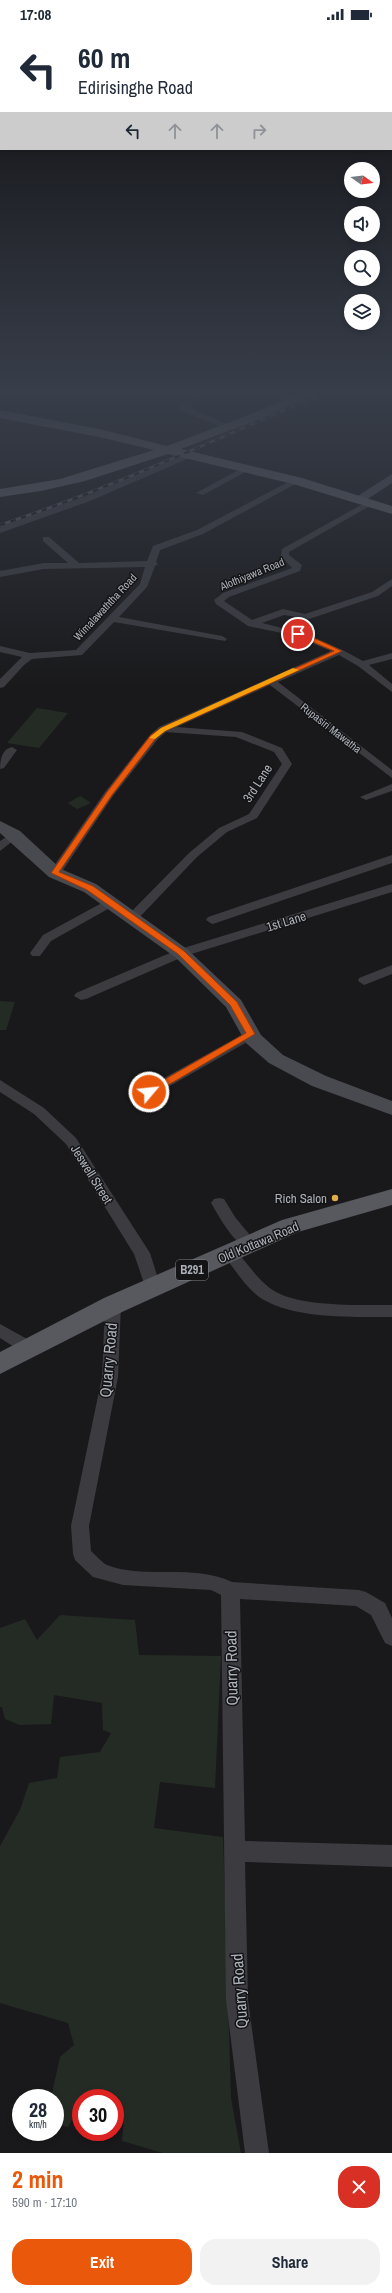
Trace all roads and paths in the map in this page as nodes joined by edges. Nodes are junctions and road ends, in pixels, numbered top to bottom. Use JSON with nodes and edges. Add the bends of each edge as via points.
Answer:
{"nodes":[{"id":1,"x":30,"y":490,"type":"edge"},
{"id":2,"x":108,"y":490,"type":"edge"},
{"id":3,"x":206,"y":490,"type":"edge"},
{"id":4,"x":280,"y":490,"type":"edge"},
{"id":5,"x":328,"y":490,"type":"edge"},
{"id":6,"x":378,"y":490,"type":"edge"},
{"id":7,"x":0,"y":493,"type":"edge"},
{"id":8,"x":200,"y":493,"type":"dead end"},
{"id":9,"x":365,"y":501,"type":"junction"},
{"id":10,"x":392,"y":510,"type":"edge"},
{"id":11,"x":0,"y":530,"type":"edge"},
{"id":12,"x":46,"y":539,"type":"dead end"},
{"id":13,"x":153,"y":564,"type":"junction"},
{"id":14,"x":77,"y":566,"type":"junction"},
{"id":15,"x":0,"y":574,"type":"edge"},
{"id":16,"x":392,"y":582,"type":"edge"},
{"id":17,"x":111,"y":618,"type":"junction"},
{"id":18,"x":251,"y":624,"type":"junction"},
{"id":19,"x":222,"y":639,"type":"dead end"},
{"id":20,"x":0,"y":649,"type":"edge"},
{"id":21,"x":339,"y":651,"type":"junction"},
{"id":22,"x":30,"y":656,"type":"junction"},
{"id":23,"x":392,"y":656,"type":"edge"},
{"id":24,"x":362,"y":664,"type":"junction"},
{"id":25,"x":270,"y":681,"type":"junction"},
{"id":26,"x":0,"y":685,"type":"edge"},
{"id":27,"x":392,"y":689,"type":"edge"},
{"id":28,"x":163,"y":729,"type":"junction"},
{"id":29,"x":12,"y":750,"type":"dead end"},
{"id":30,"x":0,"y":766,"type":"edge"},
{"id":31,"x":392,"y":775,"type":"edge"},
{"id":32,"x":392,"y":787,"type":"edge"},
{"id":33,"x":366,"y":797,"type":"dead end"},
{"id":34,"x":5,"y":836,"type":"edge"},
{"id":35,"x":392,"y":859,"type":"edge"},
{"id":36,"x":54,"y":873,"type":"junction"},
{"id":37,"x":392,"y":888,"type":"edge"},
{"id":38,"x":111,"y":902,"type":"junction"},
{"id":39,"x":131,"y":919,"type":"junction"},
{"id":40,"x":212,"y":920,"type":"dead end"},
{"id":41,"x":36,"y":953,"type":"dead end"},
{"id":42,"x":181,"y":953,"type":"junction"},
{"id":43,"x":392,"y":969,"type":"edge"},
{"id":44,"x":364,"y":981,"type":"dead end"},
{"id":45,"x":81,"y":996,"type":"dead end"},
{"id":46,"x":250,"y":1034,"type":"junction"},
{"id":47,"x":0,"y":1085,"type":"edge"},
{"id":48,"x":149,"y":1092,"type":"dead end"},
{"id":49,"x":392,"y":1108,"type":"edge"},
{"id":50,"x":392,"y":1197,"type":"edge"},
{"id":51,"x":219,"y":1203,"type":"dead end"},
{"id":52,"x":239,"y":1249,"type":"junction"},
{"id":53,"x":153,"y":1288,"type":"junction"},
{"id":54,"x":113,"y":1305,"type":"junction"},
{"id":55,"x":392,"y":1311,"type":"edge"},
{"id":56,"x":0,"y":1330,"type":"edge"},
{"id":57,"x":32,"y":1349,"type":"junction"},
{"id":58,"x":0,"y":1364,"type":"edge"},
{"id":59,"x":230,"y":1590,"type":"junction"},
{"id":60,"x":392,"y":1638,"type":"edge"},
{"id":61,"x":234,"y":1851,"type":"junction"},
{"id":62,"x":392,"y":1856,"type":"edge"},
{"id":63,"x":257,"y":2153,"type":"edge"}],
"edges":[{"from":1,"to":7,"type":"main road"},
{"from":2,"to":11,"type":"street"},
{"from":3,"to":8,"type":"street"},
{"from":4,"to":13,"type":"street","name":"Wimalawaththa Road","via":[[200,532],[156,548]]},
{"from":5,"to":9,"type":"main road"},
{"from":6,"to":9,"type":"main road"},
{"from":9,"to":10,"type":"main road"},
{"from":9,"to":18,"type":"street","name":"Alothiyawa Road","via":[[285,551],[285,556],[297,565],[297,569],[226,595],[219,600]]},
{"from":12,"to":14,"type":"street"},
{"from":13,"to":14,"type":"street"},
{"from":13,"to":17,"type":"street","name":"Wimalawaththa Road","via":[[144,585]]},
{"from":14,"to":15,"type":"street","via":[[44,566]]},
{"from":16,"to":18,"type":"street","via":[[375,594],[306,617],[283,612]]},
{"from":17,"to":19,"type":"street"},
{"from":17,"to":22,"type":"street","name":"Wimalawaththa Road","via":[[79,653]]},
{"from":18,"to":21,"type":"street","name":"Alothiyawa Road","via":[[298,634]]},
{"from":20,"to":22,"type":"street","name":"Wimalawaththa Road"},
{"from":21,"to":24,"type":"street","name":"Alothiyawa Road"},
{"from":21,"to":25,"type":"street"},
{"from":22,"to":26,"type":"street"},
{"from":23,"to":24,"type":"street"},
{"from":24,"to":27,"type":"street","name":"Alothiyawa Road"},
{"from":25,"to":28,"type":"street"},
{"from":25,"to":31,"type":"street","name":"Rupasiri Mawatha"},
{"from":28,"to":36,"type":"street","via":[[109,794]]},
{"from":28,"to":39,"type":"street","name":"3rd Lane","via":[[238,734],[278,750],[287,764],[253,816],[223,830],[193,855]]},
{"from":29,"to":30,"type":"street"},
{"from":32,"to":33,"type":"street"},
{"from":34,"to":36,"type":"main road"},
{"from":35,"to":40,"type":"street"},
{"from":36,"to":38,"type":"main road","via":[[90,888]]},
{"from":37,"to":42,"type":"street","name":"1st Lane"},
{"from":38,"to":39,"type":"main road"},
{"from":38,"to":41,"type":"street","via":[[47,938]]},
{"from":39,"to":42,"type":"main road"},
{"from":42,"to":45,"type":"street","name":"1st Lane"},
{"from":42,"to":46,"type":"main road","via":[[234,1004]]},
{"from":43,"to":44,"type":"street"},
{"from":46,"to":48,"type":"street"},
{"from":46,"to":49,"type":"main road","via":[[276,1059],[300,1072]]},
{"from":47,"to":53,"type":"street","name":"Jeswell Street","via":[[39,1111],[71,1141],[142,1253]]},
{"from":50,"to":52,"type":"main road","name":"Old Kottawa Road","number":"B291","via":[[290,1226]]},
{"from":51,"to":52,"type":"street","via":[[230,1221]]},
{"from":52,"to":53,"type":"main road","name":"Old Kottawa Road","number":"B291"},
{"from":52,"to":55,"type":"street","via":[[269,1295],[285,1302],[349,1311]]},
{"from":53,"to":54,"type":"main road","name":"Old Kottawa Road","number":"B291"},
{"from":54,"to":57,"type":"main road","name":"Old Kottawa Road","number":"B291"},
{"from":54,"to":59,"type":"street","name":"Quarry Road","via":[[110,1377],[80,1526],[82,1554],[100,1571],[123,1577],[213,1582]]},
{"from":56,"to":57,"type":"street"},
{"from":57,"to":58,"type":"main road","name":"Old Kottawa Road","number":"B291"},
{"from":59,"to":60,"type":"street","via":[[359,1598],[378,1609]]},
{"from":59,"to":61,"type":"street","name":"Quarry Road"},
{"from":61,"to":62,"type":"street"},
{"from":61,"to":63,"type":"street","name":"Quarry Road","via":[[237,2000]]}]}
